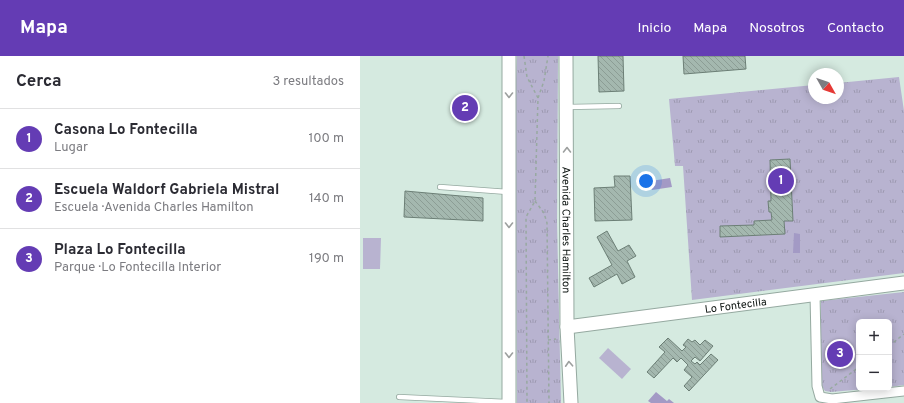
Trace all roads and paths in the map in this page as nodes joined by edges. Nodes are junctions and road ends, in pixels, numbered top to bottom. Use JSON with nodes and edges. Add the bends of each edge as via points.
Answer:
{"nodes":[{"id":1,"x":509,"y":56,"type":"edge"},
{"id":2,"x":524,"y":56,"type":"edge"},
{"id":3,"x":548,"y":56,"type":"edge"},
{"id":4,"x":566,"y":56,"type":"edge"},
{"id":5,"x":538,"y":98,"type":"junction"},
{"id":6,"x":619,"y":106,"type":"dead end"},
{"id":7,"x":567,"y":107,"type":"junction"},
{"id":8,"x":440,"y":188,"type":"dead end"},
{"id":9,"x":510,"y":192,"type":"junction"},
{"id":10,"x":535,"y":201,"type":"junction"},
{"id":11,"x":904,"y":283,"type":"edge"},
{"id":12,"x":815,"y":295,"type":"junction"},
{"id":13,"x":567,"y":327,"type":"junction"},
{"id":14,"x":904,"y":334,"type":"edge"},
{"id":15,"x":892,"y":344,"type":"edge"},
{"id":16,"x":856,"y":369,"type":"edge"},
{"id":17,"x":904,"y":391,"type":"edge"},
{"id":18,"x":399,"y":397,"type":"dead end"},
{"id":19,"x":820,"y":397,"type":"junction"},
{"id":20,"x":509,"y":403,"type":"edge"},
{"id":21,"x":527,"y":403,"type":"edge"},
{"id":22,"x":549,"y":403,"type":"edge"},
{"id":23,"x":571,"y":403,"type":"edge"}],
"edges":[{"from":1,"to":9,"type":"main road","one_way":true},
{"from":2,"to":5,"type":"path","via":[[527,77]]},
{"from":3,"to":5,"type":"path"},
{"from":4,"to":7,"type":"main road","name":"Avenida Charles Hamilton"},
{"from":5,"to":10,"type":"path"},
{"from":6,"to":7,"type":"lane"},
{"from":13,"to":7,"type":"main road","name":"Avenida Charles Hamilton","one_way":true},
{"from":8,"to":9,"type":"lane"},
{"from":9,"to":20,"type":"main road","one_way":true},
{"from":10,"to":21,"type":"path","via":[[526,217]]},
{"from":10,"to":22,"type":"path","via":[[544,213],[547,223]]},
{"from":11,"to":12,"type":"main road","name":"Lo Fontecilla"},
{"from":12,"to":13,"type":"main road","name":"Lo Fontecilla"},
{"from":12,"to":19,"type":"street","via":[[817,386]]},
{"from":23,"to":13,"type":"main road","name":"Avenida Charles Hamilton","one_way":true},
{"from":14,"to":15,"type":"path"},
{"from":16,"to":19,"type":"path"},
{"from":17,"to":19,"type":"street"},
{"from":18,"to":20,"type":"lane"}]}
